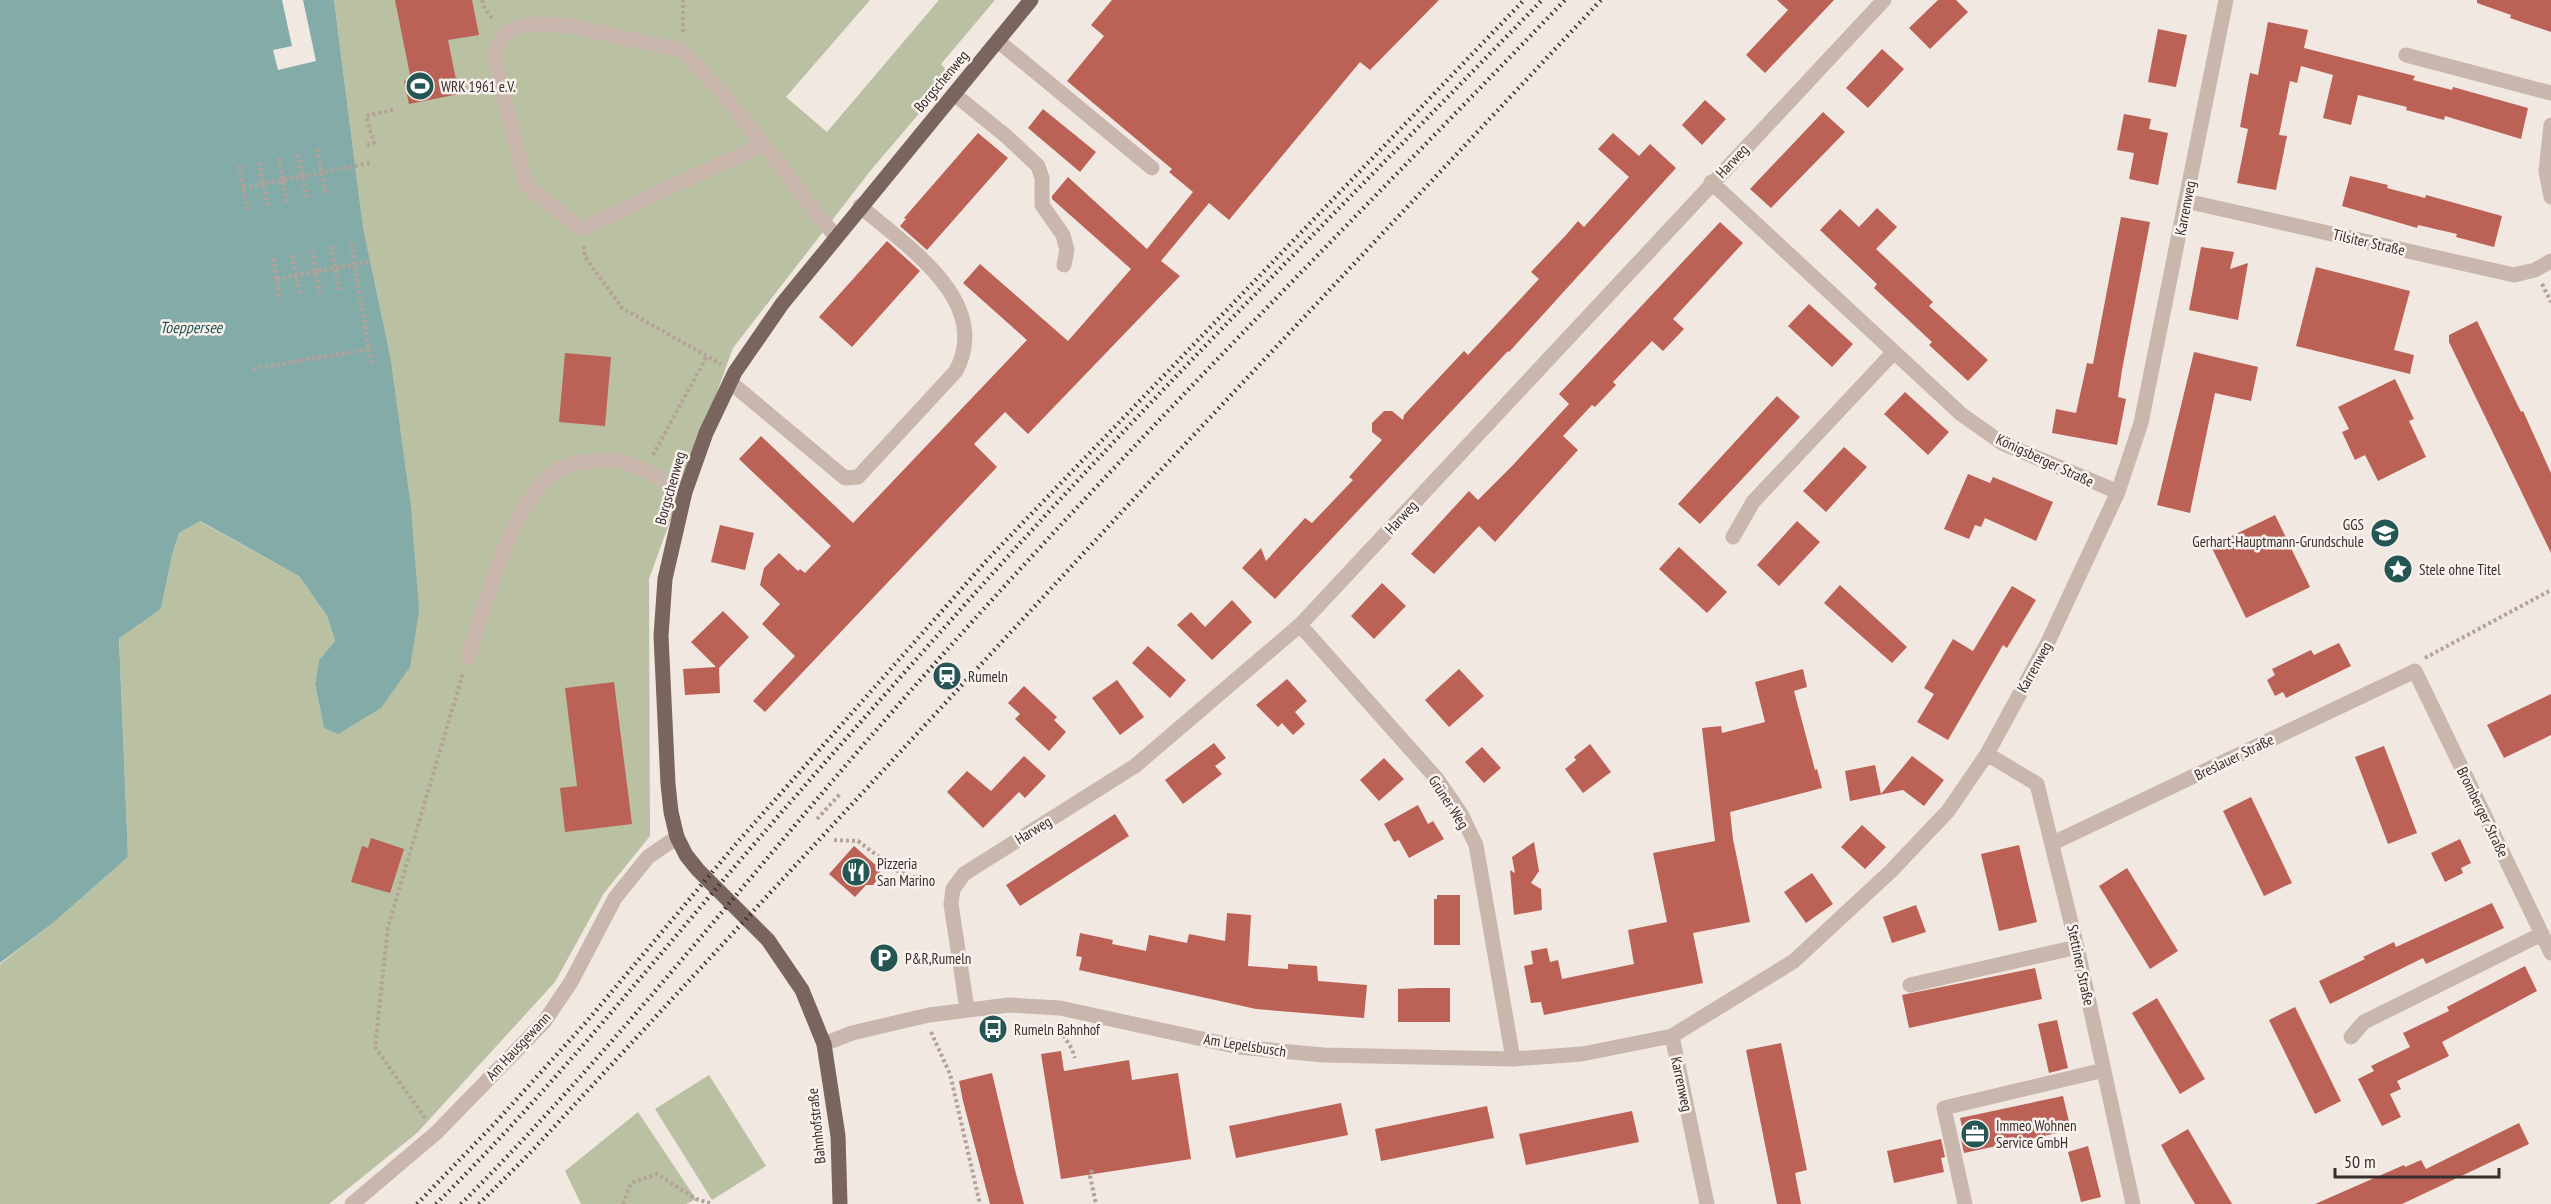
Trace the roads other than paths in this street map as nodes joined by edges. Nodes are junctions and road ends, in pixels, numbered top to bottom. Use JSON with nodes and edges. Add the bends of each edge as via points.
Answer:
{"nodes":[{"id":1,"x":1031,"y":0,"type":"edge"},
{"id":2,"x":1884,"y":0,"type":"edge"},
{"id":3,"x":2226,"y":0,"type":"edge"},
{"id":4,"x":998,"y":41,"type":"junction"},
{"id":5,"x":2406,"y":56,"type":"dead end"},
{"id":6,"x":2551,"y":93,"type":"edge"},
{"id":7,"x":954,"y":94,"type":"junction"},
{"id":8,"x":2551,"y":125,"type":"edge"},
{"id":9,"x":763,"y":144,"type":"junction"},
{"id":10,"x":1152,"y":168,"type":"dead end"},
{"id":11,"x":1711,"y":183,"type":"junction"},
{"id":12,"x":2551,"y":197,"type":"edge"},
{"id":13,"x":2186,"y":201,"type":"junction"},
{"id":14,"x":861,"y":206,"type":"junction"},
{"id":15,"x":836,"y":236,"type":"junction"},
{"id":16,"x":2551,"y":261,"type":"edge"},
{"id":17,"x":1064,"y":265,"type":"dead end"},
{"id":18,"x":1893,"y":353,"type":"junction"},
{"id":19,"x":732,"y":377,"type":"junction"},
{"id":20,"x":685,"y":492,"type":"junction"},
{"id":21,"x":2118,"y":492,"type":"junction"},
{"id":22,"x":1733,"y":537,"type":"dead end"},
{"id":23,"x":1300,"y":625,"type":"junction"},
{"id":24,"x":468,"y":657,"type":"road end"},
{"id":25,"x":2415,"y":671,"type":"joint"},
{"id":26,"x":1987,"y":753,"type":"junction"},
{"id":27,"x":677,"y":837,"type":"junction"},
{"id":28,"x":2053,"y":843,"type":"junction"},
{"id":29,"x":2542,"y":934,"type":"junction"},
{"id":30,"x":2077,"y":946,"type":"junction"},
{"id":31,"x":2551,"y":952,"type":"edge"},
{"id":32,"x":1910,"y":985,"type":"dead end"},
{"id":33,"x":967,"y":1009,"type":"junction"},
{"id":34,"x":1672,"y":1036,"type":"junction"},
{"id":35,"x":2351,"y":1037,"type":"dead end"},
{"id":36,"x":824,"y":1044,"type":"junction"},
{"id":37,"x":1513,"y":1059,"type":"junction"},
{"id":38,"x":2104,"y":1070,"type":"junction"},
{"id":39,"x":352,"y":1204,"type":"edge"},
{"id":40,"x":840,"y":1204,"type":"edge"},
{"id":41,"x":1707,"y":1204,"type":"edge"},
{"id":42,"x":1965,"y":1204,"type":"edge"},
{"id":43,"x":2133,"y":1204,"type":"edge"}],
"edges":[{"from":1,"to":4,"type":"main road","name":"Borgschenweg"},
{"from":2,"to":11,"type":"street","name":"Harweg"},
{"from":3,"to":13,"type":"street","name":"Karrenweg"},
{"from":4,"to":7,"type":"main road","name":"Borgschenweg"},
{"from":4,"to":10,"type":"street"},
{"from":5,"to":6,"type":"street"},
{"from":7,"to":14,"type":"main road","name":"Borgschenweg"},
{"from":7,"to":17,"type":"street","via":[[1038,166],[1042,205],[1064,235]]},
{"from":8,"to":12,"type":"street","via":[[2546,171]]},
{"from":9,"to":9,"type":"street","via":[[726,96],[682,50],[564,25],[515,27],[498,41],[494,56],[526,185],[582,229]]},
{"from":9,"to":15,"type":"street"},
{"from":11,"to":18,"type":"street","name":"Königsberger Straße"},
{"from":11,"to":23,"type":"street","name":"Harweg"},
{"from":13,"to":16,"type":"street","name":"Tilsiter Straße","via":[[2514,275]]},
{"from":13,"to":21,"type":"street","name":"Karrenweg","via":[[2141,423]]},
{"from":14,"to":15,"type":"main road","name":"Borgschenweg"},
{"from":14,"to":19,"type":"street","via":[[940,276],[958,305],[966,333],[964,357],[956,371],[858,477],[845,478]]},
{"from":15,"to":19,"type":"main road","name":"Borgschenweg","via":[[782,304]]},
{"from":18,"to":21,"type":"street","name":"Königsberger Straße","via":[[1961,414],[2002,443]]},
{"from":18,"to":22,"type":"street","via":[[1754,502]]},
{"from":19,"to":20,"type":"main road","name":"Borgschenweg"},
{"from":20,"to":24,"type":"street","via":[[615,460],[560,468],[530,497],[511,533]]},
{"from":20,"to":27,"type":"main road","name":"Borgschenweg","via":[[665,579],[661,636],[668,784]]},
{"from":21,"to":26,"type":"street","name":"Karrenweg","via":[[2048,642]]},
{"from":23,"to":33,"type":"street","name":"Harweg","via":[[1135,766],[964,874],[953,889],[951,904]]},
{"from":23,"to":37,"type":"street","name":"Grüner Weg","via":[[1437,779],[1461,814],[1476,846]]},
{"from":25,"to":28,"type":"street","name":"Breslauer Straße"},
{"from":25,"to":29,"type":"street","name":"Bromberger Straße"},
{"from":26,"to":28,"type":"street","name":"Stettiner Straße","via":[[2037,784]]},
{"from":26,"to":34,"type":"street","name":"Karrenweg","via":[[1948,811],[1891,871],[1794,961]]},
{"from":27,"to":36,"type":"main road","name":"Borgschenweg","via":[[698,870],[768,940],[802,990]]},
{"from":27,"to":39,"type":"street","name":"Am Hausgewann","via":[[648,857],[615,898],[571,982],[544,1022],[436,1133]]},
{"from":28,"to":30,"type":"street","name":"Stettiner Straße"},
{"from":29,"to":31,"type":"street","name":"Bromberger Straße"},
{"from":29,"to":35,"type":"street","via":[[2364,1022]]},
{"from":30,"to":32,"type":"street"},
{"from":30,"to":38,"type":"street","name":"Stettiner Straße"},
{"from":33,"to":36,"type":"street","name":"Am Lepelsbusch","via":[[852,1033]]},
{"from":33,"to":37,"type":"street","name":"Am Lepelsbusch","via":[[1009,1005],[1060,1008],[1239,1047],[1323,1055]]},
{"from":34,"to":37,"type":"street","name":"Am Lepelsbusch","via":[[1582,1054]]},
{"from":34,"to":41,"type":"street","name":"Karrenweg"},
{"from":36,"to":40,"type":"main road","name":"Bahnhofstraße","via":[[838,1136]]},
{"from":38,"to":42,"type":"street","via":[[1944,1108]]},
{"from":38,"to":43,"type":"street","name":"Stettiner Straße"}]}
